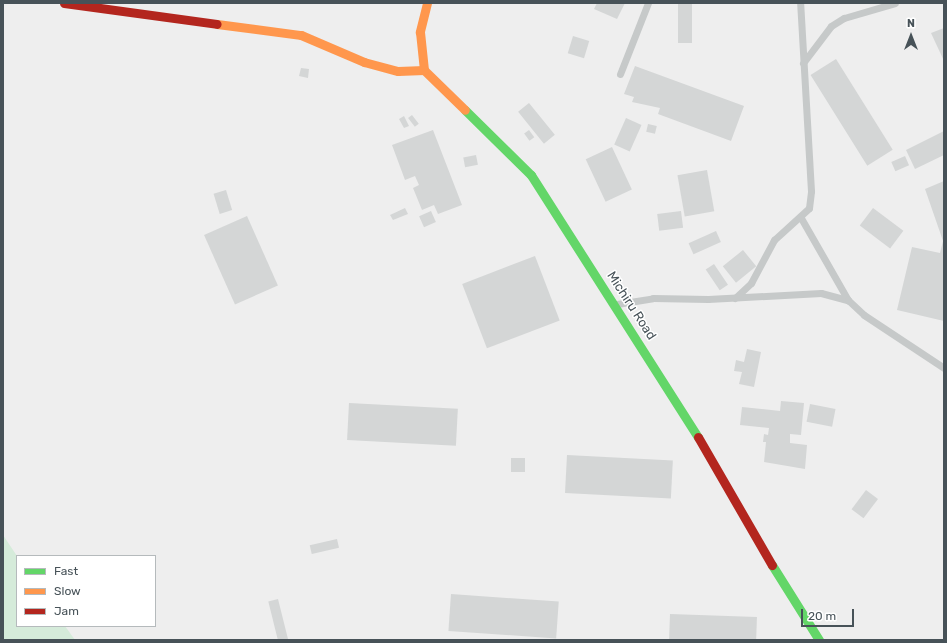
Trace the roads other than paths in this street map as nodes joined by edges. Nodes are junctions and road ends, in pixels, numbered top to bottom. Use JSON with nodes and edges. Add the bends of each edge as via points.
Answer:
{"nodes":[{"id":1,"x":64,"y":3,"type":"edge"},
{"id":2,"x":427,"y":3,"type":"edge"},
{"id":3,"x":648,"y":3,"type":"edge"},
{"id":4,"x":800,"y":3,"type":"edge"},
{"id":5,"x":896,"y":3,"type":"edge"},
{"id":6,"x":803,"y":63,"type":"junction"},
{"id":7,"x":424,"y":70,"type":"junction"},
{"id":8,"x":620,"y":74,"type":"dead end"},
{"id":9,"x":801,"y":218,"type":"junction"},
{"id":10,"x":735,"y":298,"type":"junction"},
{"id":11,"x":848,"y":300,"type":"junction"},
{"id":12,"x":615,"y":304,"type":"junction"},
{"id":13,"x":944,"y":368,"type":"edge"},
{"id":14,"x":819,"y":640,"type":"edge"}],
"edges":[{"from":1,"to":7,"type":"street","via":[[301,35],[364,62],[398,70]]},
{"from":2,"to":7,"type":"street","via":[[420,32]]},
{"from":3,"to":8,"type":"lane"},
{"from":4,"to":6,"type":"lane"},
{"from":5,"to":6,"type":"lane","via":[[837,22]]},
{"from":6,"to":9,"type":"lane","via":[[811,191],[809,208]]},
{"from":7,"to":12,"type":"street","name":"Michiru Road","via":[[531,175]]},
{"from":9,"to":10,"type":"lane","via":[[774,240],[751,283]]},
{"from":9,"to":11,"type":"lane"},
{"from":10,"to":11,"type":"lane","via":[[821,293]]},
{"from":10,"to":12,"type":"lane","via":[[653,298]]},
{"from":11,"to":13,"type":"lane","via":[[864,315]]},
{"from":12,"to":14,"type":"street","name":"Michiru Road"}]}
